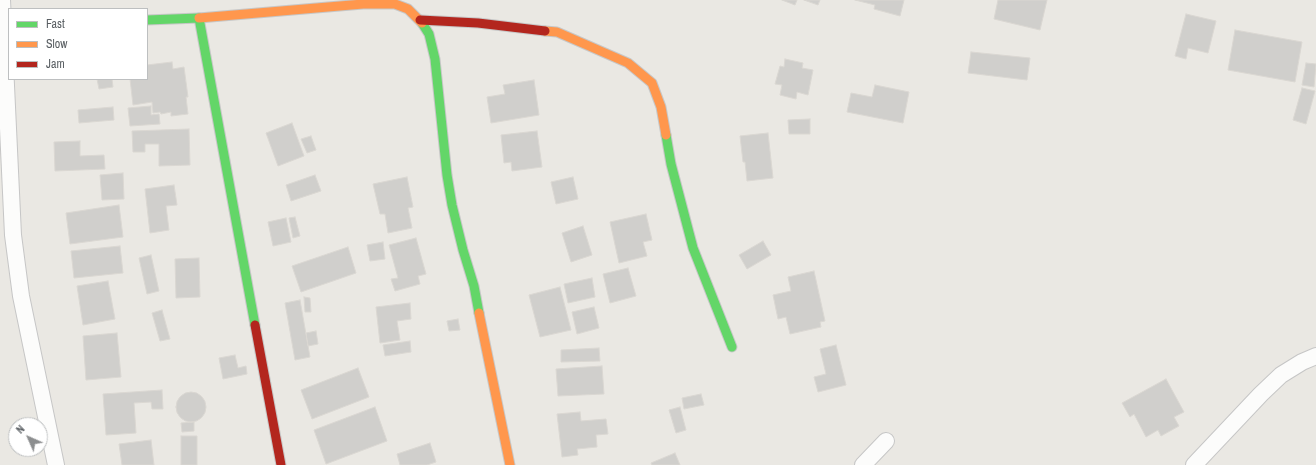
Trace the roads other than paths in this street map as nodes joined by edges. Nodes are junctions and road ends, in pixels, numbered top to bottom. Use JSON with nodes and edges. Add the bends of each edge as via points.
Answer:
{"nodes":[{"id":1,"x":2,"y":0,"type":"edge"},
{"id":2,"x":199,"y":18,"type":"junction"},
{"id":3,"x":148,"y":20,"type":"edge"},
{"id":4,"x":420,"y":20,"type":"junction"},
{"id":5,"x":7,"y":27,"type":"edge"},
{"id":6,"x":8,"y":62,"type":"edge"},
{"id":7,"x":9,"y":80,"type":"edge"},
{"id":8,"x":732,"y":347,"type":"dead end"},
{"id":9,"x":1316,"y":356,"type":"edge"},
{"id":10,"x":886,"y":442,"type":"dead end"},
{"id":11,"x":56,"y":465,"type":"edge"},
{"id":12,"x":281,"y":465,"type":"edge"},
{"id":13,"x":510,"y":465,"type":"edge"},
{"id":14,"x":864,"y":465,"type":"edge"},
{"id":15,"x":1194,"y":465,"type":"edge"}],
"edges":[{"from":1,"to":5,"type":"street"},
{"from":2,"to":3,"type":"street"},
{"from":2,"to":4,"type":"street","via":[[363,4],[395,4],[408,9]]},
{"from":2,"to":12,"type":"street"},
{"from":4,"to":8,"type":"street","via":[[478,23],[558,32],[628,63],[652,83],[661,107],[671,164],[693,248]]},
{"from":4,"to":13,"type":"street","via":[[429,34],[435,59],[452,205],[474,286]]},
{"from":5,"to":6,"type":"street"},
{"from":7,"to":11,"type":"street","via":[[13,235],[21,296]]},
{"from":9,"to":15,"type":"street","via":[[1281,375]]},
{"from":10,"to":14,"type":"street"}]}
